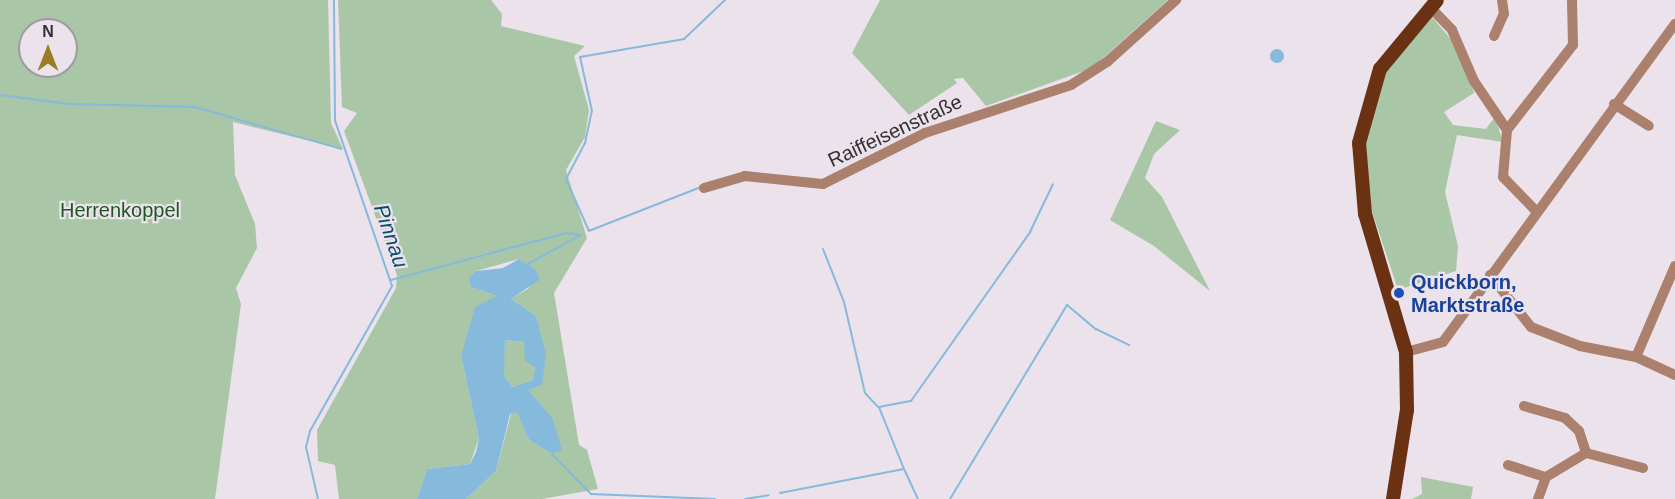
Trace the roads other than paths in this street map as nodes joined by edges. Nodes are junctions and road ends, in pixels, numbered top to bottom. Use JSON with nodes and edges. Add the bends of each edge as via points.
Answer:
{"nodes":[{"id":1,"x":1176,"y":0,"type":"edge"},
{"id":2,"x":1502,"y":0,"type":"edge"},
{"id":3,"x":1572,"y":0,"type":"edge"},
{"id":4,"x":1433,"y":4,"type":"edge"},
{"id":5,"x":1675,"y":24,"type":"edge"},
{"id":6,"x":1494,"y":36,"type":"dead end"},
{"id":7,"x":1614,"y":104,"type":"junction"},
{"id":8,"x":1649,"y":126,"type":"dead end"},
{"id":9,"x":1507,"y":130,"type":"junction"},
{"id":10,"x":704,"y":188,"type":"dead end"},
{"id":11,"x":1536,"y":211,"type":"junction"},
{"id":12,"x":1675,"y":266,"type":"edge"},
{"id":13,"x":1490,"y":275,"type":"junction"},
{"id":14,"x":1406,"y":352,"type":"junction"},
{"id":15,"x":1636,"y":357,"type":"junction"},
{"id":16,"x":1675,"y":375,"type":"edge"},
{"id":17,"x":1524,"y":406,"type":"dead end"},
{"id":18,"x":1586,"y":453,"type":"junction"},
{"id":19,"x":1508,"y":465,"type":"dead end"},
{"id":20,"x":1643,"y":468,"type":"dead end"},
{"id":21,"x":1546,"y":477,"type":"junction"},
{"id":22,"x":1393,"y":499,"type":"edge"},
{"id":23,"x":1538,"y":499,"type":"edge"}],
"edges":[{"from":1,"to":10,"type":"street","name":"Raiffeisenstraße","via":[[1107,62],[1071,85],[925,133],[823,184],[745,176]]},
{"from":2,"to":6,"type":"street","via":[[1504,14]]},
{"from":3,"to":9,"type":"street","via":[[1573,45]]},
{"from":4,"to":9,"type":"street","via":[[1452,30],[1474,81]]},
{"from":4,"to":14,"type":"main road","via":[[1380,69],[1359,143],[1365,214]]},
{"from":5,"to":7,"type":"street"},
{"from":7,"to":8,"type":"street"},
{"from":7,"to":11,"type":"street"},
{"from":9,"to":11,"type":"street","via":[[1503,177]]},
{"from":11,"to":13,"type":"street"},
{"from":12,"to":15,"type":"street"},
{"from":13,"to":14,"type":"street","via":[[1443,342]]},
{"from":13,"to":15,"type":"street","via":[[1531,327],[1580,346]]},
{"from":14,"to":22,"type":"main road","via":[[1407,410]]},
{"from":15,"to":16,"type":"street"},
{"from":17,"to":18,"type":"street","via":[[1565,418],[1579,431]]},
{"from":18,"to":20,"type":"street"},
{"from":18,"to":21,"type":"street"},
{"from":19,"to":21,"type":"street"},
{"from":21,"to":23,"type":"street"}]}
